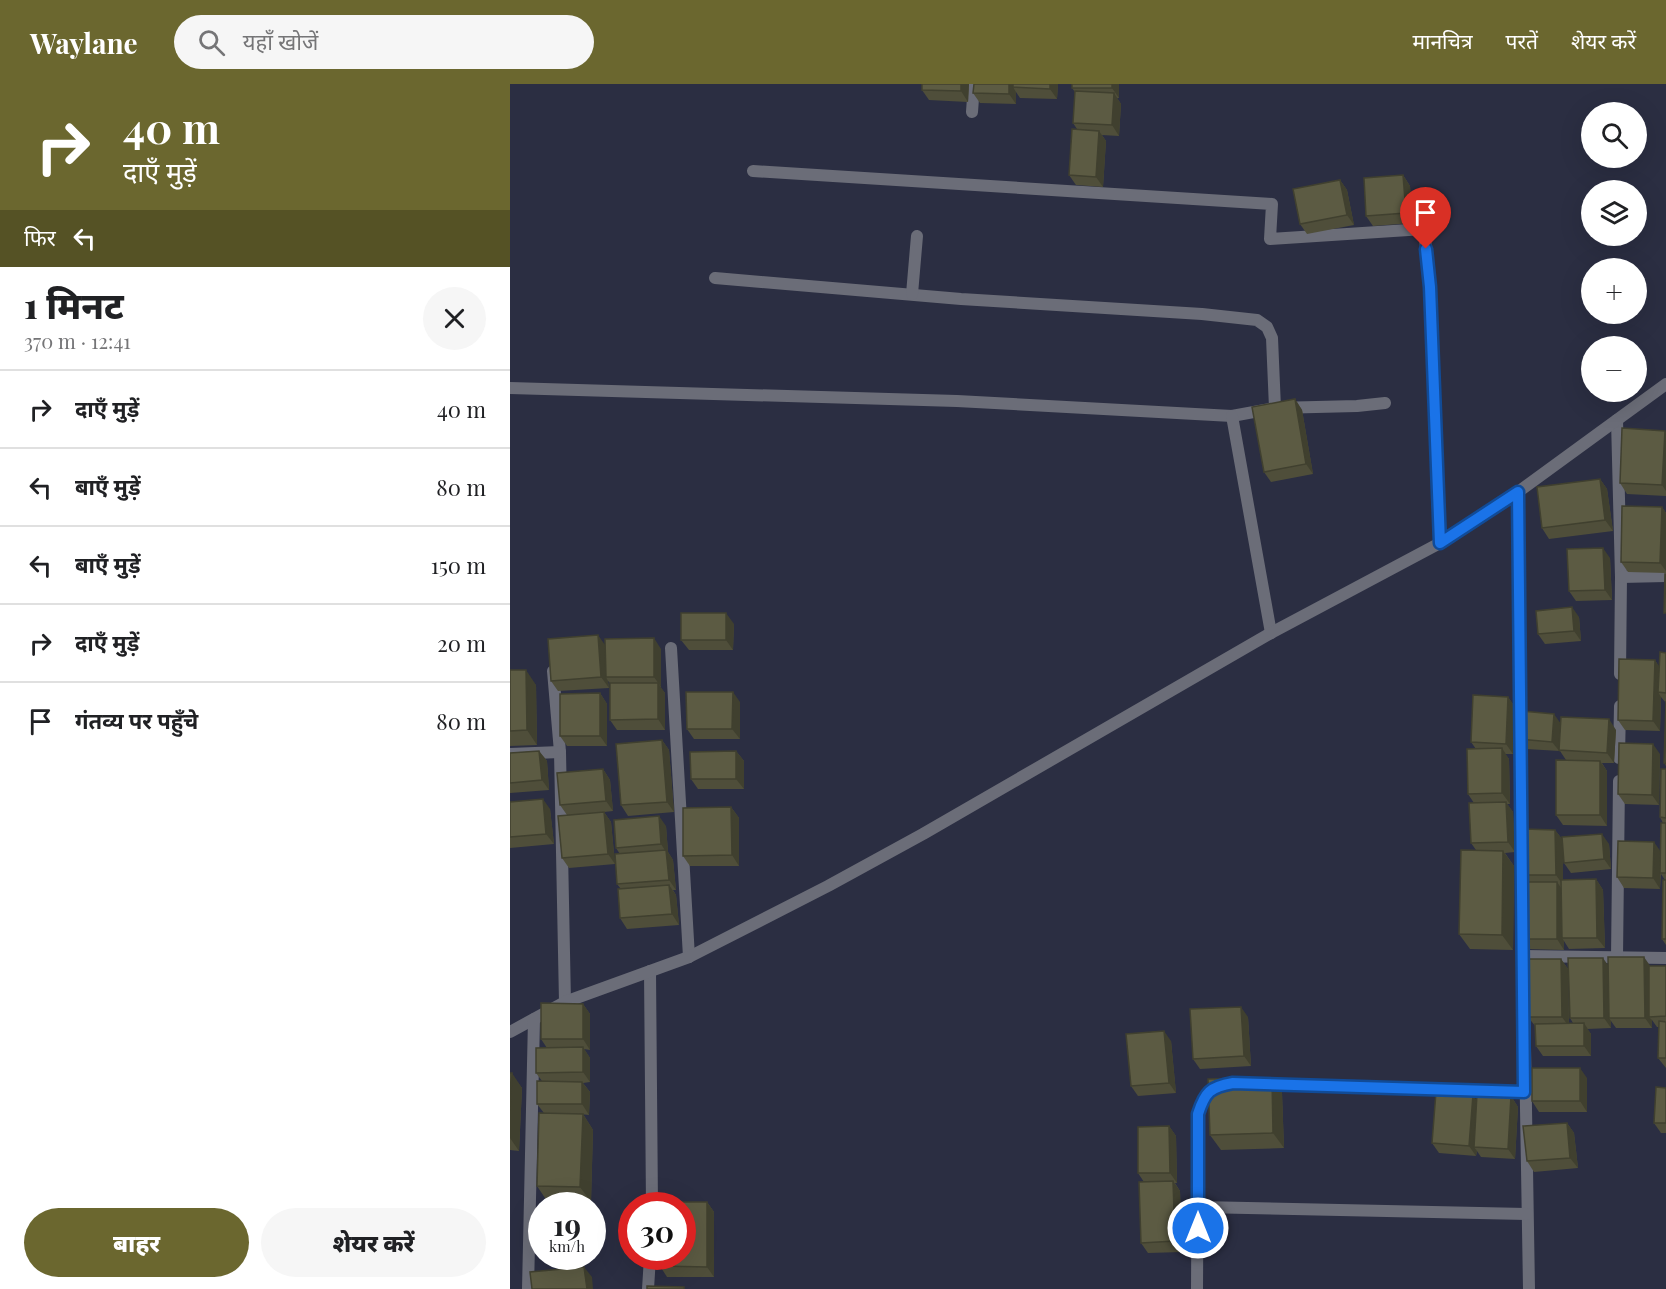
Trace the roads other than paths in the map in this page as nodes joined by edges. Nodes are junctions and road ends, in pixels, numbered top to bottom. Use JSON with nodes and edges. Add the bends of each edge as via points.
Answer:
{"nodes":[{"id":1,"x":974,"y":84,"type":"edge"},
{"id":2,"x":972,"y":112,"type":"dead end"},
{"id":3,"x":753,"y":171,"type":"dead end"},
{"id":4,"x":917,"y":236,"type":"dead end"},
{"id":5,"x":715,"y":278,"type":"dead end"},
{"id":6,"x":912,"y":294,"type":"junction"},
{"id":7,"x":1666,"y":384,"type":"edge"},
{"id":8,"x":510,"y":388,"type":"edge"},
{"id":9,"x":1385,"y":403,"type":"dead end"},
{"id":10,"x":1275,"y":408,"type":"junction"},
{"id":11,"x":1232,"y":416,"type":"junction"},
{"id":12,"x":1617,"y":420,"type":"junction"},
{"id":13,"x":1518,"y":492,"type":"junction"},
{"id":14,"x":1440,"y":543,"type":"junction"},
{"id":15,"x":1666,"y":576,"type":"edge"},
{"id":16,"x":1621,"y":577,"type":"junction"},
{"id":17,"x":1271,"y":633,"type":"junction"},
{"id":18,"x":671,"y":648,"type":"dead end"},
{"id":19,"x":552,"y":658,"type":"edge"},
{"id":20,"x":560,"y":752,"type":"junction"},
{"id":21,"x":510,"y":754,"type":"edge"},
{"id":22,"x":1522,"y":860,"type":"edge"},
{"id":23,"x":1523,"y":920,"type":"edge"},
{"id":24,"x":1524,"y":956,"type":"junction"},
{"id":25,"x":689,"y":957,"type":"junction"},
{"id":26,"x":1617,"y":957,"type":"junction"},
{"id":27,"x":1666,"y":958,"type":"edge"},
{"id":28,"x":650,"y":971,"type":"junction"},
{"id":29,"x":565,"y":1002,"type":"junction"},
{"id":30,"x":534,"y":1019,"type":"junction"},
{"id":31,"x":510,"y":1032,"type":"edge"},
{"id":32,"x":1524,"y":1092,"type":"junction"},
{"id":33,"x":652,"y":1192,"type":"edge"},
{"id":34,"x":1199,"y":1207,"type":"junction"},
{"id":35,"x":1527,"y":1214,"type":"junction"},
{"id":36,"x":649,"y":1270,"type":"edge"},
{"id":37,"x":528,"y":1289,"type":"edge"},
{"id":38,"x":648,"y":1289,"type":"edge"},
{"id":39,"x":1197,"y":1289,"type":"edge"},
{"id":40,"x":1529,"y":1289,"type":"edge"}],
"edges":[{"from":1,"to":2,"type":"street"},
{"from":3,"to":14,"type":"street","via":[[1272,204],[1270,239],[1424,230],[1430,287]]},
{"from":4,"to":6,"type":"street"},
{"from":5,"to":6,"type":"street"},
{"from":6,"to":10,"type":"street","via":[[1257,320],[1267,327],[1272,338]]},
{"from":7,"to":12,"type":"street"},
{"from":8,"to":11,"type":"street","via":[[957,401]]},
{"from":9,"to":10,"type":"street"},
{"from":10,"to":11,"type":"street"},
{"from":11,"to":17,"type":"street"},
{"from":12,"to":13,"type":"street"},
{"from":12,"to":16,"type":"street"},
{"from":13,"to":14,"type":"street"},
{"from":13,"to":22,"type":"street"},
{"from":14,"to":17,"type":"street"},
{"from":15,"to":16,"type":"street"},
{"from":16,"to":26,"type":"street"},
{"from":17,"to":25,"type":"street","via":[[923,834]]},
{"from":18,"to":25,"type":"street"},
{"from":19,"to":20,"type":"street"},
{"from":20,"to":21,"type":"street"},
{"from":20,"to":29,"type":"street"},
{"from":23,"to":24,"type":"street"},
{"from":24,"to":26,"type":"street"},
{"from":24,"to":32,"type":"street"},
{"from":25,"to":28,"type":"street"},
{"from":26,"to":27,"type":"street"},
{"from":28,"to":29,"type":"street"},
{"from":28,"to":33,"type":"street"},
{"from":29,"to":30,"type":"street"},
{"from":30,"to":31,"type":"street"},
{"from":30,"to":37,"type":"street"},
{"from":32,"to":34,"type":"street","via":[[1239,1083],[1214,1086],[1202,1100],[1198,1114]]},
{"from":32,"to":35,"type":"street"},
{"from":34,"to":35,"type":"street"},
{"from":34,"to":39,"type":"street"},
{"from":35,"to":40,"type":"street"},
{"from":36,"to":38,"type":"street"}]}
